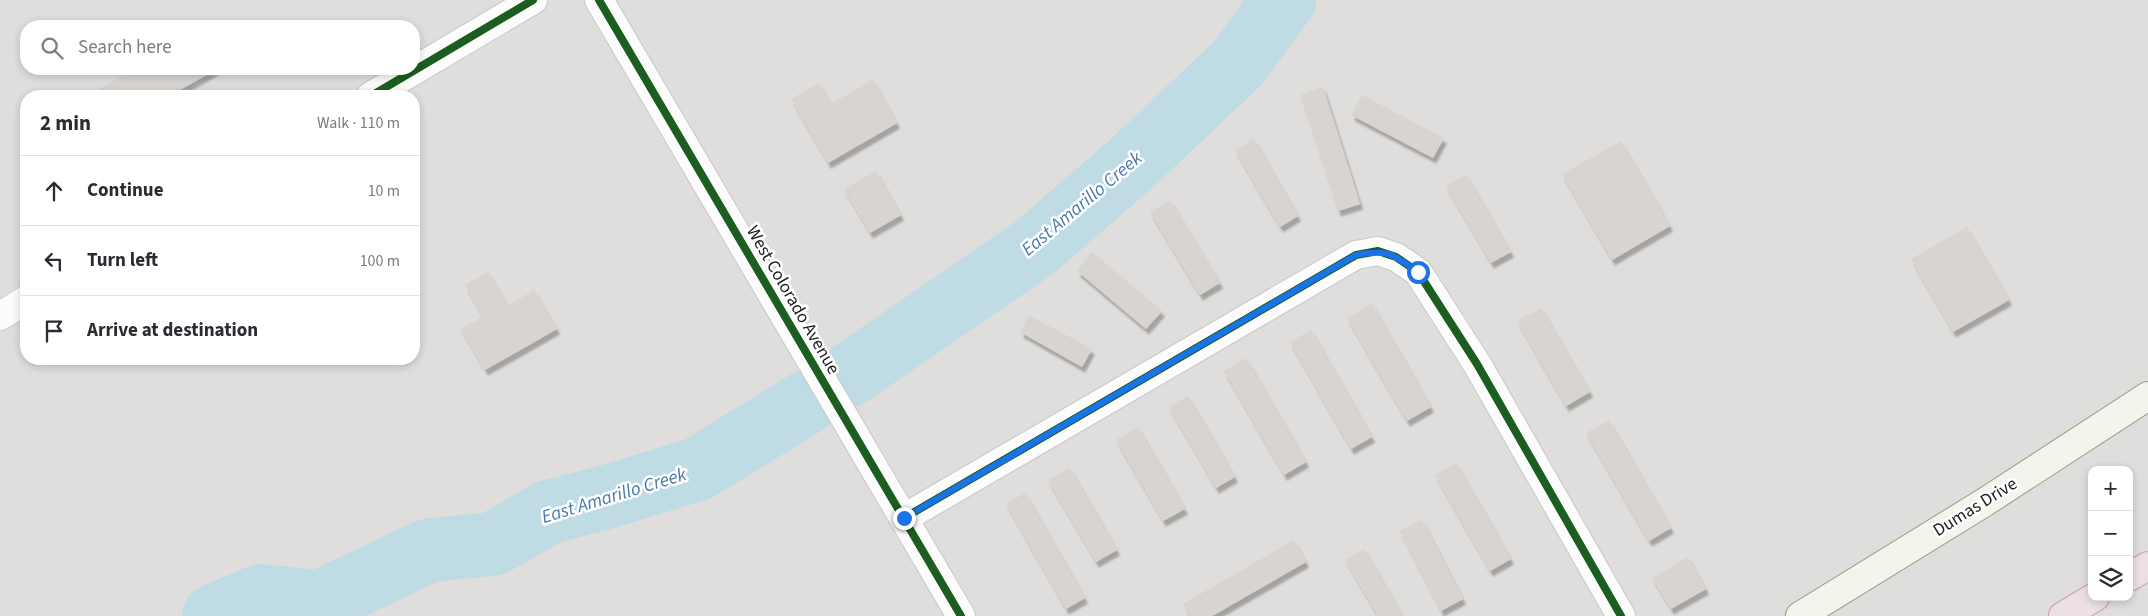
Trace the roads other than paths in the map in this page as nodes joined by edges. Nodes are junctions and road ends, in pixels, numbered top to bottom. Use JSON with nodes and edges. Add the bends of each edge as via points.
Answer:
{"nodes":[{"id":1,"x":533,"y":0,"type":"edge"},
{"id":2,"x":599,"y":0,"type":"edge"},
{"id":3,"x":420,"y":67,"type":"edge"},
{"id":4,"x":406,"y":75,"type":"edge"},
{"id":5,"x":381,"y":90,"type":"edge"},
{"id":6,"x":20,"y":304,"type":"edge"},
{"id":7,"x":0,"y":316,"type":"edge"},
{"id":8,"x":2148,"y":396,"type":"edge"},
{"id":9,"x":904,"y":518,"type":"junction"},
{"id":10,"x":2148,"y":566,"type":"edge"},
{"id":11,"x":2133,"y":575,"type":"edge"},
{"id":12,"x":2088,"y":601,"type":"edge"},
{"id":13,"x":961,"y":616,"type":"edge"},
{"id":14,"x":1621,"y":616,"type":"edge"},
{"id":15,"x":1800,"y":616,"type":"edge"},
{"id":16,"x":2063,"y":616,"type":"edge"}],
"edges":[{"from":1,"to":3,"type":"street"},
{"from":2,"to":9,"type":"street","name":"West Colorado Avenue"},
{"from":4,"to":5,"type":"street"},
{"from":6,"to":7,"type":"street"},
{"from":8,"to":15,"type":"main road","name":"Dumas Drive"},
{"from":9,"to":13,"type":"street","name":"West Colorado Avenue"},
{"from":9,"to":14,"type":"street","via":[[1356,255],[1378,251],[1396,257],[1418,272],[1477,364]]},
{"from":10,"to":11,"type":"highway"},
{"from":12,"to":16,"type":"highway"}]}
